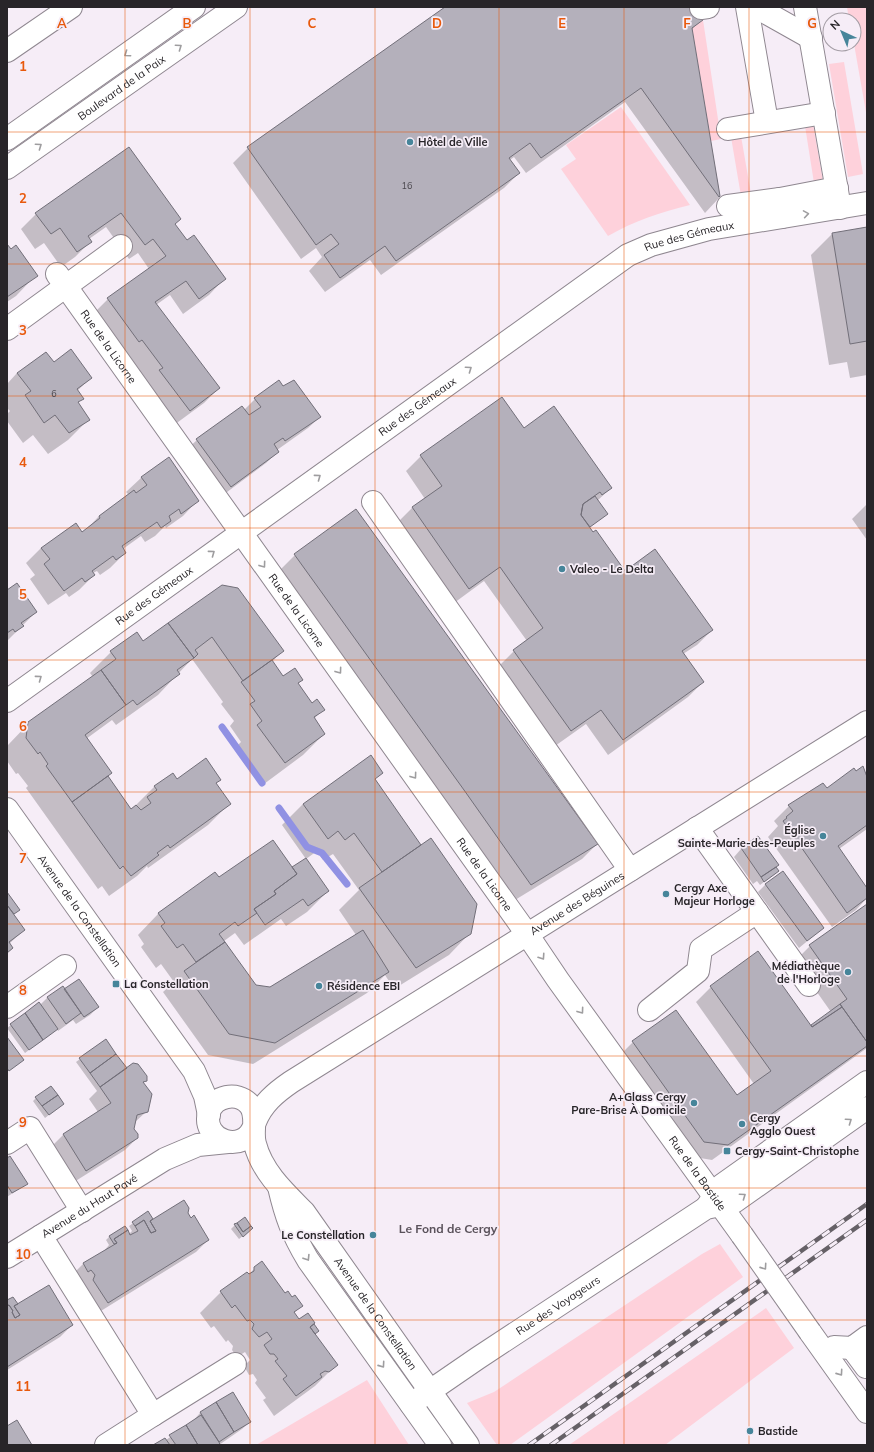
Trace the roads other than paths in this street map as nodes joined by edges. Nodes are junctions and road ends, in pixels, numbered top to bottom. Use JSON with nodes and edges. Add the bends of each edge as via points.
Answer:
{"nodes":[{"id":1,"x":71,"y":7,"type":"edge"},
{"id":2,"x":194,"y":7,"type":"edge"},
{"id":3,"x":236,"y":7,"type":"edge"},
{"id":4,"x":747,"y":7,"type":"edge"},
{"id":5,"x":756,"y":7,"type":"edge"},
{"id":6,"x":805,"y":7,"type":"edge"},
{"id":7,"x":811,"y":38,"type":"junction"},
{"id":8,"x":7,"y":51,"type":"edge"},
{"id":9,"x":824,"y":113,"type":"junction"},
{"id":10,"x":767,"y":122,"type":"junction"},
{"id":11,"x":728,"y":129,"type":"dead end"},
{"id":12,"x":7,"y":139,"type":"edge"},
{"id":13,"x":7,"y":168,"type":"edge"},
{"id":14,"x":838,"y":198,"type":"junction"},
{"id":15,"x":867,"y":203,"type":"edge"},
{"id":16,"x":728,"y":206,"type":"dead end"},
{"id":17,"x":781,"y":208,"type":"junction"},
{"id":18,"x":121,"y":246,"type":"dead end"},
{"id":19,"x":61,"y":280,"type":"junction"},
{"id":20,"x":7,"y":329,"type":"edge"},
{"id":21,"x":372,"y":502,"type":"dead end"},
{"id":22,"x":241,"y":533,"type":"junction"},
{"id":23,"x":7,"y":701,"type":"edge"},
{"id":24,"x":867,"y":722,"type":"edge"},
{"id":25,"x":7,"y":809,"type":"edge"},
{"id":26,"x":697,"y":828,"type":"junction"},
{"id":27,"x":630,"y":870,"type":"junction"},
{"id":28,"x":757,"y":912,"type":"junction"},
{"id":29,"x":527,"y":934,"type":"junction"},
{"id":30,"x":65,"y":966,"type":"dead end"},
{"id":31,"x":809,"y":985,"type":"dead end"},
{"id":32,"x":7,"y":1007,"type":"edge"},
{"id":33,"x":648,"y":1010,"type":"dead end"},
{"id":34,"x":194,"y":1071,"type":"junction"},
{"id":35,"x":867,"y":1082,"type":"edge"},
{"id":36,"x":286,"y":1085,"type":"junction"},
{"id":37,"x":237,"y":1097,"type":"junction"},
{"id":38,"x":867,"y":1108,"type":"edge"},
{"id":39,"x":208,"y":1116,"type":"junction"},
{"id":40,"x":254,"y":1124,"type":"junction"},
{"id":41,"x":230,"y":1142,"type":"junction"},
{"id":42,"x":7,"y":1143,"type":"edge"},
{"id":43,"x":173,"y":1155,"type":"junction"},
{"id":44,"x":264,"y":1166,"type":"junction"},
{"id":45,"x":279,"y":1187,"type":"junction"},
{"id":46,"x":713,"y":1203,"type":"junction"},
{"id":47,"x":82,"y":1211,"type":"junction"},
{"id":48,"x":41,"y":1236,"type":"junction"},
{"id":49,"x":7,"y":1257,"type":"edge"},
{"id":50,"x":851,"y":1344,"type":"edge"},
{"id":51,"x":235,"y":1364,"type":"dead end"},
{"id":52,"x":862,"y":1381,"type":"edge"},
{"id":53,"x":430,"y":1391,"type":"junction"},
{"id":54,"x":411,"y":1404,"type":"junction"},
{"id":55,"x":867,"y":1412,"type":"edge"},
{"id":56,"x":153,"y":1415,"type":"junction"},
{"id":57,"x":436,"y":1439,"type":"edge"},
{"id":58,"x":106,"y":1445,"type":"edge"},
{"id":59,"x":468,"y":1445,"type":"edge"}],
"edges":[{"from":1,"to":8,"type":"street"},
{"from":2,"to":12,"type":"street","one_way":true},
{"from":13,"to":3,"type":"street","name":"Boulevard de la Paix","one_way":true},
{"from":4,"to":10,"type":"street"},
{"from":5,"to":7,"type":"street"},
{"from":6,"to":7,"type":"street"},
{"from":7,"to":9,"type":"street"},
{"from":9,"to":10,"type":"street"},
{"from":9,"to":14,"type":"street"},
{"from":10,"to":11,"type":"street"},
{"from":14,"to":15,"type":"street","name":"Rue des Gémeaux"},
{"from":14,"to":17,"type":"street","name":"Rue des Gémeaux"},
{"from":16,"to":17,"type":"street"},
{"from":22,"to":17,"type":"street","name":"Rue des Gémeaux","one_way":true,"via":[[628,255],[650,245]]},
{"from":18,"to":19,"type":"street"},
{"from":19,"to":20,"type":"street"},
{"from":19,"to":22,"type":"street","name":"Rue de la Licorne"},
{"from":21,"to":27,"type":"street"},
{"from":23,"to":22,"type":"street","name":"Rue des Gémeaux","one_way":true},
{"from":22,"to":29,"type":"street","name":"Rue de la Licorne","one_way":true},
{"from":24,"to":26,"type":"street","name":"Avenue des Béguines"},
{"from":25,"to":34,"type":"street","name":"Avenue de la Constellation"},
{"from":26,"to":27,"type":"street","name":"Avenue des Béguines"},
{"from":26,"to":28,"type":"street"},
{"from":27,"to":29,"type":"street","name":"Avenue des Béguines"},
{"from":28,"to":31,"type":"street"},
{"from":28,"to":33,"type":"street","via":[[701,949],[698,971]]},
{"from":29,"to":36,"type":"street","name":"Avenue des Béguines"},
{"from":29,"to":46,"type":"street","name":"Rue de la Bastide","one_way":true},
{"from":30,"to":32,"type":"street"},
{"from":34,"to":37,"type":"street","name":"Avenue de la Constellation","via":[[213,1085]]},
{"from":34,"to":39,"type":"street","name":"Avenue de la Constellation","via":[[205,1096]]},
{"from":35,"to":46,"type":"street","name":"Rue des Voyageurs","via":[[722,1185]]},
{"from":36,"to":37,"type":"street","name":"Avenue des Béguines","via":[[263,1095]]},
{"from":36,"to":40,"type":"street","name":"Avenue des Béguines","via":[[267,1101]]},
{"from":37,"to":39,"type":"street","via":[[225,1097],[218,1101]]},
{"from":37,"to":40,"type":"street","name":"Avenue de la Constellation","via":[[248,1103],[253,1110]]},
{"from":46,"to":38,"type":"street","name":"Rue des Voyageurs","one_way":true,"via":[[734,1202]]},
{"from":39,"to":41,"type":"street","name":"Avenue de la Constellation","via":[[214,1134]]},
{"from":39,"to":43,"type":"street","name":"Avenue du Haut Pavé","via":[[194,1137]]},
{"from":40,"to":41,"type":"street","via":[[247,1136],[240,1141]]},
{"from":40,"to":44,"type":"street","name":"Avenue de la Constellation","via":[[254,1144]]},
{"from":41,"to":43,"type":"street","name":"Avenue du Haut Pavé","via":[[198,1145]]},
{"from":41,"to":44,"type":"street","name":"Avenue de la Constellation","via":[[248,1151]]},
{"from":42,"to":47,"type":"street","via":[[30,1128]]},
{"from":43,"to":47,"type":"street","name":"Avenue du Haut Pavé"},
{"from":44,"to":45,"type":"street","name":"Avenue de la Constellation"},
{"from":45,"to":53,"type":"street","name":"Avenue de la Constellation","via":[[304,1212]]},
{"from":45,"to":54,"type":"street","name":"Avenue de la Constellation","one_way":true,"via":[[291,1229],[308,1260]]},
{"from":46,"to":52,"type":"street","name":"Rue de la Bastide","one_way":true,"bridge":true,"via":[[742,1235],[810,1332]]},
{"from":46,"to":53,"type":"street","name":"Rue des Voyageurs"},
{"from":47,"to":48,"type":"street","name":"Avenue du Haut Pavé"},
{"from":48,"to":49,"type":"street","name":"Avenue du Haut Pavé"},
{"from":48,"to":56,"type":"street"},
{"from":50,"to":52,"type":"street"},
{"from":51,"to":56,"type":"street"},
{"from":52,"to":55,"type":"street","name":"Rue de la Bastide"},
{"from":53,"to":54,"type":"street","name":"Rue des Voyageurs"},
{"from":53,"to":59,"type":"street","name":"Avenue de la Constellation"},
{"from":54,"to":57,"type":"street","name":"Avenue de la Constellation"},
{"from":56,"to":58,"type":"street"}]}
